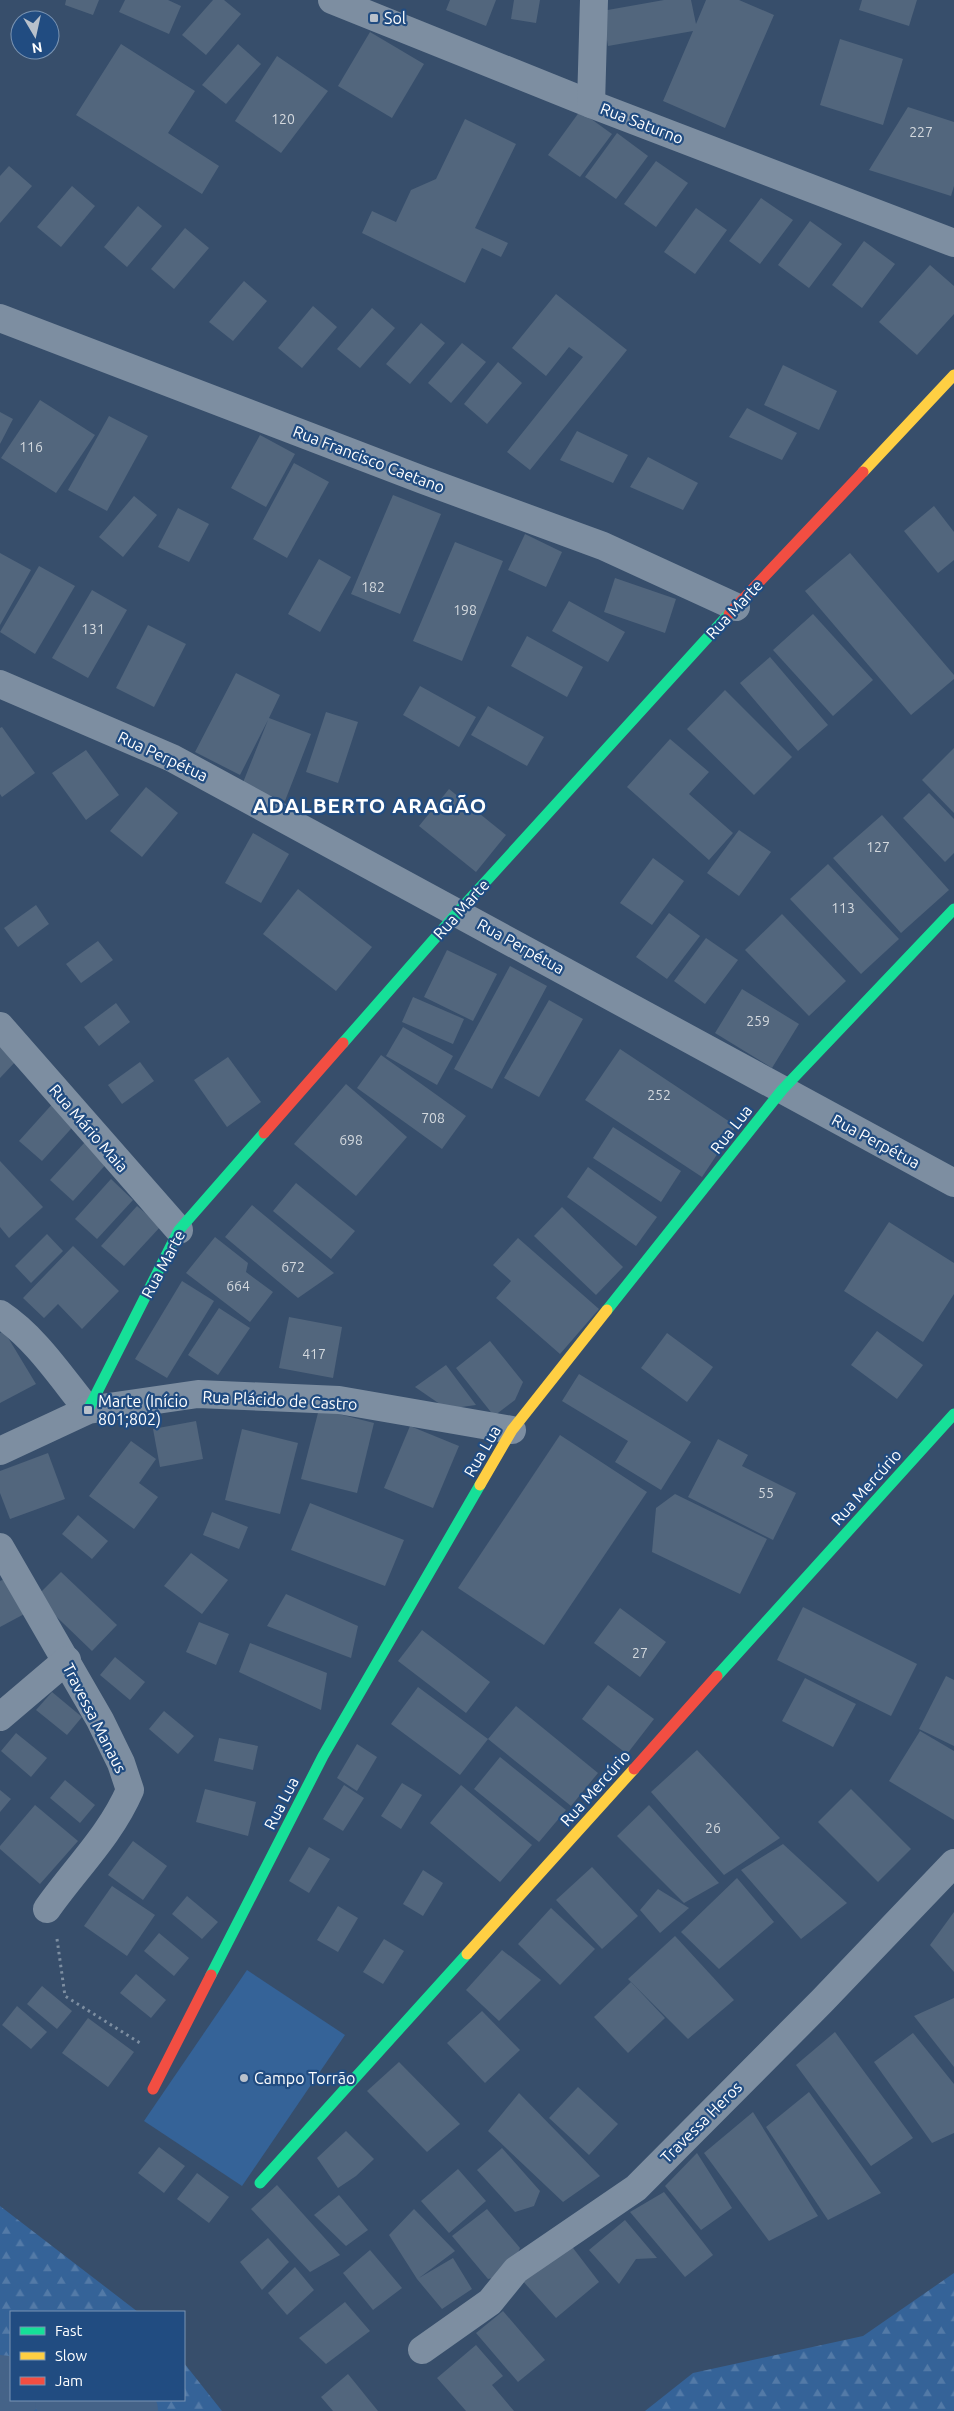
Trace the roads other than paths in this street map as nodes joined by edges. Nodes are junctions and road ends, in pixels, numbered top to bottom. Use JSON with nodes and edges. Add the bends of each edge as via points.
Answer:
{"nodes":[{"id":1,"x":332,"y":0,"type":"edge"},
{"id":2,"x":594,"y":0,"type":"edge"},
{"id":3,"x":377,"y":9,"type":"edge"},
{"id":4,"x":591,"y":104,"type":"junction"},
{"id":5,"x":954,"y":243,"type":"edge"},
{"id":6,"x":0,"y":318,"type":"edge"},
{"id":7,"x":954,"y":375,"type":"edge"},
{"id":8,"x":736,"y":607,"type":"junction"},
{"id":9,"x":0,"y":684,"type":"edge"},
{"id":10,"x":954,"y":909,"type":"edge"},
{"id":11,"x":458,"y":912,"type":"junction"},
{"id":12,"x":0,"y":1026,"type":"edge"},
{"id":13,"x":782,"y":1090,"type":"junction"},
{"id":14,"x":954,"y":1183,"type":"edge"},
{"id":15,"x":179,"y":1230,"type":"junction"},
{"id":16,"x":0,"y":1314,"type":"edge"},
{"id":17,"x":88,"y":1410,"type":"junction"},
{"id":18,"x":954,"y":1414,"type":"edge"},
{"id":19,"x":512,"y":1430,"type":"junction"},
{"id":20,"x":0,"y":1451,"type":"edge"},
{"id":21,"x":0,"y":1547,"type":"edge"},
{"id":22,"x":67,"y":1660,"type":"junction"},
{"id":23,"x":0,"y":1717,"type":"edge"},
{"id":24,"x":954,"y":1863,"type":"edge"},
{"id":25,"x":49,"y":1906,"type":"road end"},
{"id":26,"x":153,"y":2089,"type":"dead end"},
{"id":27,"x":260,"y":2183,"type":"dead end"},
{"id":28,"x":422,"y":2350,"type":"dead end"}],
"edges":[{"from":1,"to":3,"type":"street","name":"Rua Saturno"},
{"from":2,"to":4,"type":"street"},
{"from":3,"to":4,"type":"street","name":"Rua Saturno"},
{"from":4,"to":5,"type":"street","name":"Rua Saturno"},
{"from":6,"to":8,"type":"street","name":"Rua Francisco Caetano","via":[[603,546]]},
{"from":7,"to":8,"type":"street","name":"Rua Marte"},
{"from":8,"to":11,"type":"street","name":"Rua Marte"},
{"from":9,"to":11,"type":"street","name":"Rua Perpétua","via":[[172,758]]},
{"from":10,"to":13,"type":"street","name":"Rua Lua"},
{"from":11,"to":13,"type":"street","name":"Rua Perpétua"},
{"from":11,"to":15,"type":"street","name":"Rua Marte"},
{"from":12,"to":15,"type":"street","name":"Rua Mário Maia"},
{"from":13,"to":14,"type":"street","name":"Rua Perpétua"},
{"from":13,"to":19,"type":"street","name":"Rua Lua"},
{"from":15,"to":17,"type":"street","name":"Rua Marte"},
{"from":16,"to":17,"type":"street","via":[[43,1354]]},
{"from":17,"to":19,"type":"street","name":"Rua Plácido de Castro","via":[[198,1394],[338,1400]]},
{"from":17,"to":20,"type":"street"},
{"from":18,"to":27,"type":"street","name":"Rua Mercúrio"},
{"from":19,"to":26,"type":"street","name":"Rua Lua","via":[[323,1756]]},
{"from":21,"to":22,"type":"street","name":"Travessa Manaus"},
{"from":22,"to":23,"type":"street"},
{"from":22,"to":25,"type":"street","name":"Travessa Manaus","via":[[121,1763],[130,1790],[99,1844]]},
{"from":24,"to":28,"type":"street","name":"Travessa Heros","via":[[636,2188],[516,2270],[490,2302]]}]}
